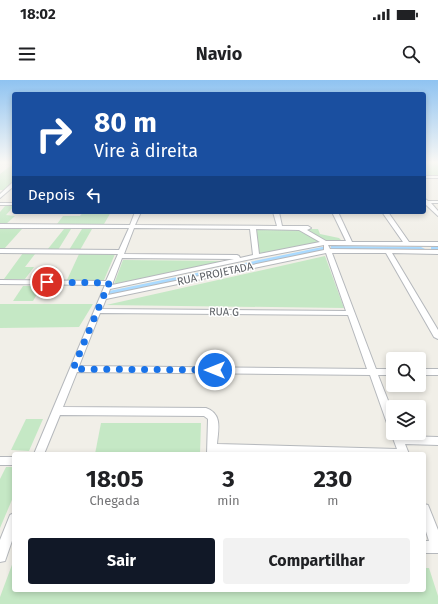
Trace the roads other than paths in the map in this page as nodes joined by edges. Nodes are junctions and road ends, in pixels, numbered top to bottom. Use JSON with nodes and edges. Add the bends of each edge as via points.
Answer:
{"nodes":[{"id":1,"x":12,"y":187,"type":"edge"},
{"id":2,"x":0,"y":197,"type":"edge"},
{"id":3,"x":426,"y":201,"type":"edge"},
{"id":4,"x":426,"y":202,"type":"edge"},
{"id":5,"x":438,"y":202,"type":"edge"},
{"id":6,"x":0,"y":204,"type":"edge"},
{"id":7,"x":12,"y":204,"type":"edge"},
{"id":8,"x":137,"y":214,"type":"edge"},
{"id":9,"x":276,"y":214,"type":"edge"},
{"id":10,"x":336,"y":214,"type":"edge"},
{"id":11,"x":386,"y":214,"type":"edge"},
{"id":12,"x":438,"y":214,"type":"edge"},
{"id":13,"x":0,"y":226,"type":"edge"},
{"id":14,"x":132,"y":226,"type":"junction"},
{"id":15,"x":253,"y":227,"type":"junction"},
{"id":16,"x":280,"y":228,"type":"junction"},
{"id":17,"x":299,"y":228,"type":"junction"},
{"id":18,"x":308,"y":228,"type":"dead end"},
{"id":19,"x":350,"y":243,"type":"junction"},
{"id":20,"x":406,"y":244,"type":"junction"},
{"id":21,"x":422,"y":244,"type":"junction"},
{"id":22,"x":438,"y":244,"type":"edge"},
{"id":23,"x":327,"y":247,"type":"junction"},
{"id":24,"x":0,"y":251,"type":"edge"},
{"id":25,"x":388,"y":252,"type":"junction"},
{"id":26,"x":429,"y":252,"type":"junction"},
{"id":27,"x":438,"y":252,"type":"edge"},
{"id":28,"x":120,"y":254,"type":"junction"},
{"id":29,"x":253,"y":257,"type":"junction"},
{"id":30,"x":0,"y":282,"type":"edge"},
{"id":31,"x":108,"y":286,"type":"junction"},
{"id":32,"x":102,"y":298,"type":"junction"},
{"id":33,"x":97,"y":311,"type":"junction"},
{"id":34,"x":351,"y":313,"type":"junction"},
{"id":35,"x":438,"y":337,"type":"edge"},
{"id":36,"x":73,"y":369,"type":"junction"},
{"id":37,"x":373,"y":372,"type":"junction"},
{"id":38,"x":386,"y":372,"type":"edge"},
{"id":39,"x":426,"y":372,"type":"edge"},
{"id":40,"x":438,"y":372,"type":"edge"},
{"id":41,"x":386,"y":407,"type":"edge"},
{"id":42,"x":56,"y":411,"type":"junction"},
{"id":43,"x":398,"y":440,"type":"edge"},
{"id":44,"x":426,"y":440,"type":"edge"},
{"id":45,"x":438,"y":441,"type":"edge"},
{"id":46,"x":212,"y":451,"type":"edge"},
{"id":47,"x":40,"y":452,"type":"edge"},
{"id":48,"x":308,"y":452,"type":"edge"},
{"id":49,"x":403,"y":452,"type":"edge"},
{"id":50,"x":0,"y":461,"type":"edge"},
{"id":51,"x":12,"y":461,"type":"edge"},
{"id":52,"x":426,"y":514,"type":"edge"},
{"id":53,"x":11,"y":537,"type":"edge"},
{"id":54,"x":426,"y":547,"type":"edge"},
{"id":55,"x":438,"y":547,"type":"edge"},
{"id":56,"x":0,"y":556,"type":"edge"}],
"edges":[{"from":1,"to":2,"type":"street"},
{"from":3,"to":5,"type":"street"},
{"from":4,"to":12,"type":"street"},
{"from":6,"to":7,"type":"street"},
{"from":8,"to":14,"type":"street"},
{"from":9,"to":16,"type":"street"},
{"from":10,"to":19,"type":"street"},
{"from":11,"to":20,"type":"street"},
{"from":13,"to":14,"type":"street"},
{"from":14,"to":15,"type":"street"},
{"from":14,"to":28,"type":"street"},
{"from":15,"to":16,"type":"street"},
{"from":15,"to":29,"type":"street"},
{"from":16,"to":17,"type":"street"},
{"from":17,"to":18,"type":"street"},
{"from":17,"to":23,"type":"street"},
{"from":19,"to":20,"type":"street"},
{"from":19,"to":23,"type":"street"},
{"from":20,"to":21,"type":"street"},
{"from":21,"to":22,"type":"street"},
{"from":21,"to":26,"type":"street"},
{"from":23,"to":25,"type":"street"},
{"from":23,"to":29,"type":"street","name":"RUA PROJETADA"},
{"from":23,"to":32,"type":"street","name":"RUA PROJETADA"},
{"from":23,"to":34,"type":"street"},
{"from":24,"to":28,"type":"street"},
{"from":25,"to":26,"type":"street"},
{"from":25,"to":35,"type":"street"},
{"from":26,"to":27,"type":"street"},
{"from":28,"to":29,"type":"street"},
{"from":28,"to":31,"type":"street"},
{"from":29,"to":31,"type":"street","name":"RUA PROJETADA"},
{"from":30,"to":31,"type":"street","name":"RUA PROJETADA"},
{"from":31,"to":32,"type":"street"},
{"from":32,"to":33,"type":"street"},
{"from":33,"to":34,"type":"street","name":"RUA G"},
{"from":33,"to":36,"type":"street"},
{"from":34,"to":37,"type":"street"},
{"from":36,"to":37,"type":"street"},
{"from":36,"to":42,"type":"street"},
{"from":37,"to":38,"type":"street"},
{"from":37,"to":41,"type":"street"},
{"from":39,"to":40,"type":"street"},
{"from":42,"to":46,"type":"street","via":[[204,412],[214,419]]},
{"from":42,"to":47,"type":"street"},
{"from":43,"to":49,"type":"street"},
{"from":44,"to":45,"type":"street"},
{"from":46,"to":48,"type":"street"},
{"from":50,"to":51,"type":"street"},
{"from":52,"to":55,"type":"street"},
{"from":53,"to":56,"type":"street"},
{"from":54,"to":55,"type":"street"}]}
